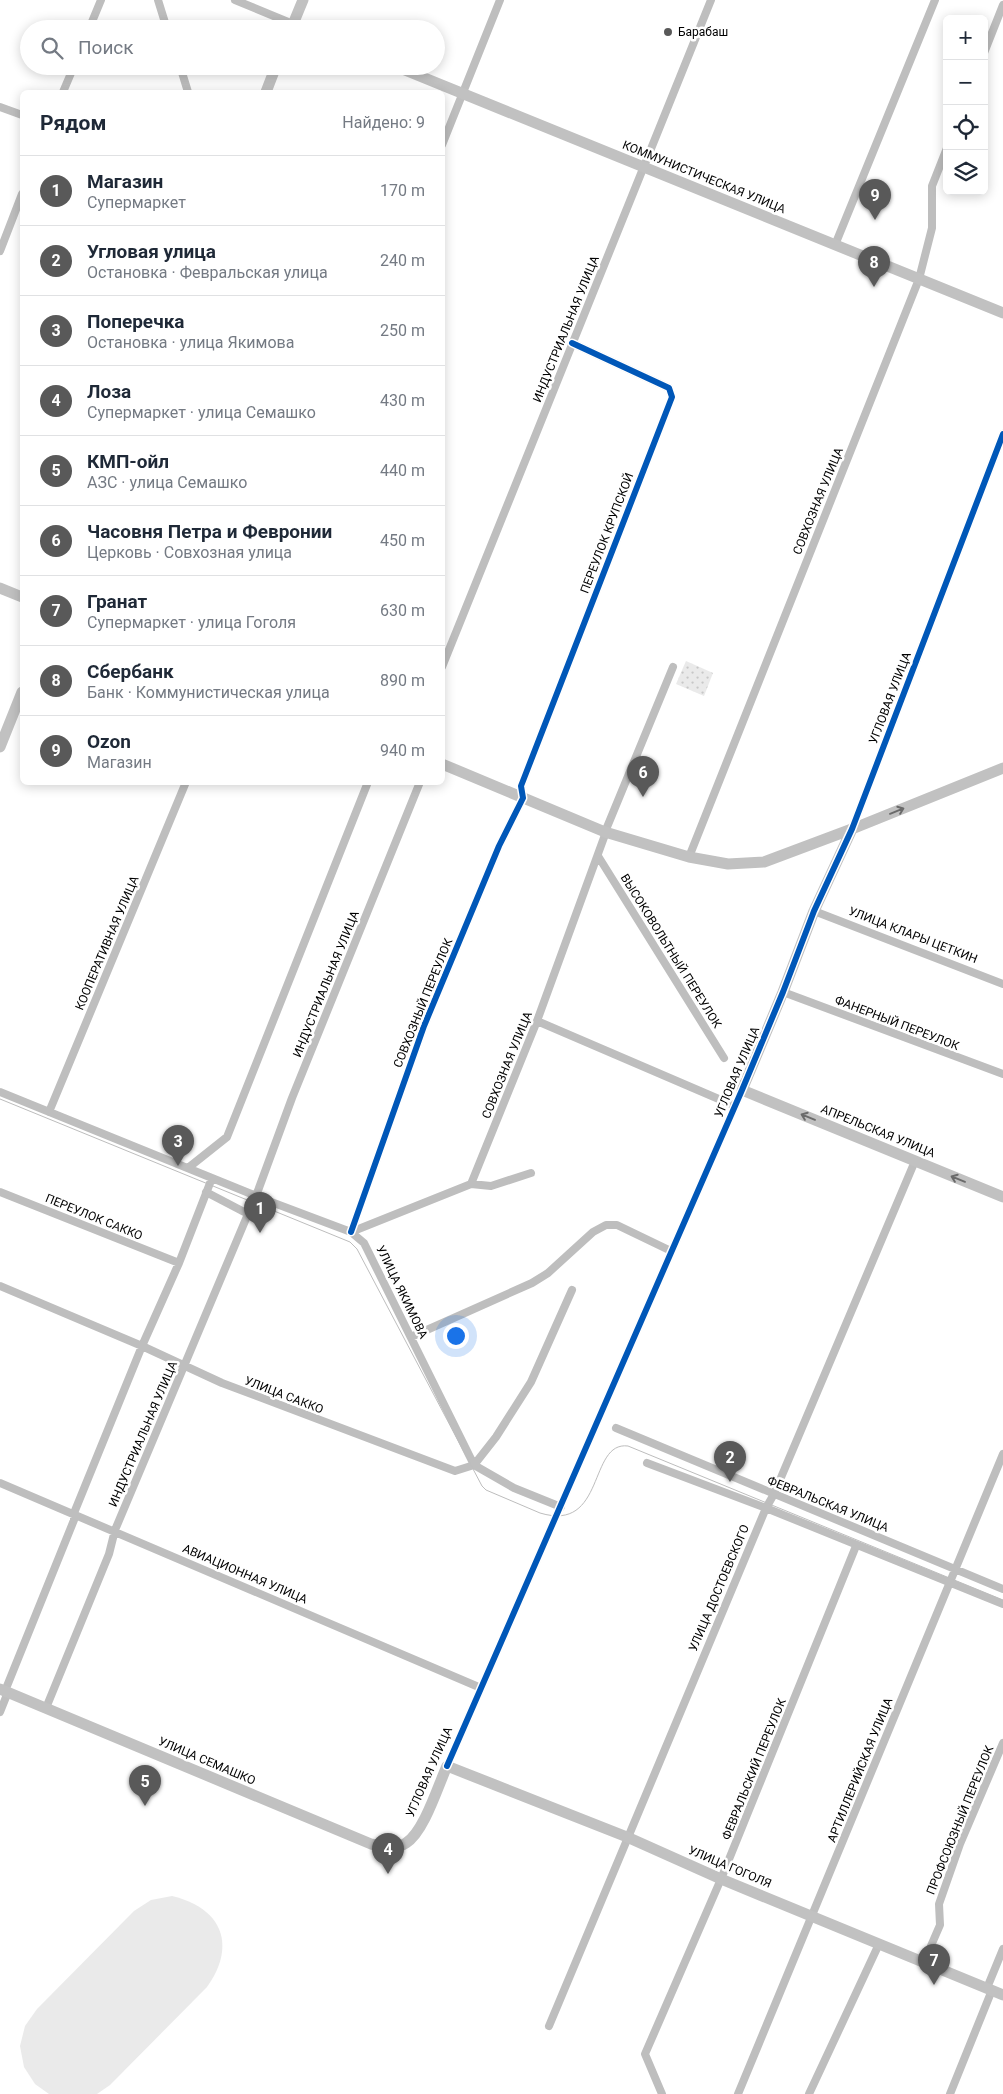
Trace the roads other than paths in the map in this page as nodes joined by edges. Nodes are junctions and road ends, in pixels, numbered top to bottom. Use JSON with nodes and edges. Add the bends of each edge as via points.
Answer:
{"nodes":[{"id":1,"x":101,"y":0,"type":"edge"},
{"id":2,"x":158,"y":0,"type":"edge"},
{"id":3,"x":235,"y":0,"type":"edge"},
{"id":4,"x":303,"y":0,"type":"edge"},
{"id":5,"x":500,"y":0,"type":"edge"},
{"id":6,"x":711,"y":0,"type":"edge"},
{"id":7,"x":935,"y":0,"type":"edge"},
{"id":8,"x":1003,"y":5,"type":"edge"},
{"id":9,"x":93,"y":20,"type":"edge"},
{"id":10,"x":165,"y":20,"type":"edge"},
{"id":11,"x":280,"y":20,"type":"edge"},
{"id":12,"x":298,"y":20,"type":"edge"},
{"id":13,"x":988,"y":43,"type":"edge"},
{"id":14,"x":70,"y":75,"type":"edge"},
{"id":15,"x":183,"y":75,"type":"edge"},
{"id":16,"x":273,"y":75,"type":"edge"},
{"id":17,"x":418,"y":75,"type":"edge"},
{"id":18,"x":64,"y":90,"type":"edge"},
{"id":19,"x":187,"y":90,"type":"edge"},
{"id":20,"x":267,"y":90,"type":"edge"},
{"id":21,"x":463,"y":94,"type":"junction"},
{"id":22,"x":0,"y":107,"type":"edge"},
{"id":23,"x":20,"y":114,"type":"edge"},
{"id":24,"x":445,"y":138,"type":"edge"},
{"id":25,"x":946,"y":150,"type":"edge"},
{"id":26,"x":643,"y":167,"type":"junction"},
{"id":27,"x":20,"y":199,"type":"edge"},
{"id":28,"x":835,"y":244,"type":"junction"},
{"id":29,"x":0,"y":251,"type":"edge"},
{"id":30,"x":919,"y":279,"type":"junction"},
{"id":31,"x":1003,"y":313,"type":"edge"},
{"id":32,"x":572,"y":343,"type":"junction"},
{"id":33,"x":1003,"y":434,"type":"edge"},
{"id":34,"x":0,"y":588,"type":"edge"},
{"id":35,"x":20,"y":596,"type":"edge"},
{"id":36,"x":445,"y":660,"type":"edge"},
{"id":37,"x":673,"y":666,"type":"dead end"},
{"id":38,"x":20,"y":697,"type":"edge"},
{"id":39,"x":0,"y":747,"type":"edge"},
{"id":40,"x":445,"y":765,"type":"edge"},
{"id":41,"x":1003,"y":768,"type":"edge"},
{"id":42,"x":185,"y":785,"type":"edge"},
{"id":43,"x":367,"y":785,"type":"edge"},
{"id":44,"x":419,"y":785,"type":"edge"},
{"id":45,"x":523,"y":798,"type":"junction"},
{"id":46,"x":852,"y":829,"type":"junction"},
{"id":47,"x":606,"y":832,"type":"junction"},
{"id":48,"x":598,"y":856,"type":"junction"},
{"id":49,"x":688,"y":857,"type":"junction"},
{"id":50,"x":814,"y":911,"type":"junction"},
{"id":51,"x":1003,"y":984,"type":"edge"},
{"id":52,"x":783,"y":992,"type":"junction"},
{"id":53,"x":536,"y":1021,"type":"junction"},
{"id":54,"x":724,"y":1058,"type":"dead end"},
{"id":55,"x":1003,"y":1074,"type":"edge"},
{"id":56,"x":742,"y":1090,"type":"junction"},
{"id":57,"x":0,"y":1092,"type":"edge"},
{"id":58,"x":735,"y":1106,"type":"junction"},
{"id":59,"x":49,"y":1112,"type":"junction"},
{"id":60,"x":915,"y":1161,"type":"junction"},
{"id":61,"x":188,"y":1168,"type":"junction"},
{"id":62,"x":531,"y":1173,"type":"dead end"},
{"id":63,"x":212,"y":1178,"type":"junction"},
{"id":64,"x":471,"y":1184,"type":"junction"},
{"id":65,"x":0,"y":1192,"type":"edge"},
{"id":66,"x":206,"y":1192,"type":"junction"},
{"id":67,"x":256,"y":1196,"type":"junction"},
{"id":68,"x":1003,"y":1197,"type":"edge"},
{"id":69,"x":352,"y":1232,"type":"junction"},
{"id":70,"x":671,"y":1251,"type":"junction"},
{"id":71,"x":179,"y":1263,"type":"junction"},
{"id":72,"x":0,"y":1286,"type":"edge"},
{"id":73,"x":572,"y":1290,"type":"dead end"},
{"id":74,"x":411,"y":1337,"type":"junction"},
{"id":75,"x":142,"y":1346,"type":"junction"},
{"id":76,"x":184,"y":1366,"type":"junction"},
{"id":77,"x":616,"y":1428,"type":"dead end"},
{"id":78,"x":1003,"y":1454,"type":"edge"},
{"id":79,"x":648,"y":1464,"type":"dead end"},
{"id":80,"x":474,"y":1465,"type":"junction"},
{"id":81,"x":0,"y":1483,"type":"edge"},
{"id":82,"x":774,"y":1494,"type":"junction"},
{"id":83,"x":561,"y":1508,"type":"junction"},
{"id":84,"x":766,"y":1508,"type":"junction"},
{"id":85,"x":74,"y":1513,"type":"junction"},
{"id":86,"x":115,"y":1530,"type":"junction"},
{"id":87,"x":856,"y":1546,"type":"junction"},
{"id":88,"x":954,"y":1569,"type":"junction"},
{"id":89,"x":949,"y":1582,"type":"junction"},
{"id":90,"x":1003,"y":1589,"type":"edge"},
{"id":91,"x":1003,"y":1604,"type":"edge"},
{"id":92,"x":481,"y":1688,"type":"junction"},
{"id":93,"x":4,"y":1690,"type":"edge"},
{"id":94,"x":46,"y":1708,"type":"junction"},
{"id":95,"x":0,"y":1712,"type":"edge"},
{"id":96,"x":1003,"y":1743,"type":"edge"},
{"id":97,"x":447,"y":1766,"type":"junction"},
{"id":98,"x":626,"y":1837,"type":"junction"},
{"id":99,"x":406,"y":1843,"type":"joint"},
{"id":100,"x":722,"y":1879,"type":"junction"},
{"id":101,"x":813,"y":1917,"type":"junction"},
{"id":102,"x":879,"y":1944,"type":"junction"},
{"id":103,"x":1003,"y":1949,"type":"edge"},
{"id":104,"x":924,"y":1962,"type":"junction"},
{"id":105,"x":989,"y":1989,"type":"junction"},
{"id":106,"x":1003,"y":1994,"type":"edge"},
{"id":107,"x":549,"y":2026,"type":"dead end"},
{"id":108,"x":662,"y":2094,"type":"edge"},
{"id":109,"x":738,"y":2094,"type":"edge"},
{"id":110,"x":809,"y":2094,"type":"edge"},
{"id":111,"x":950,"y":2094,"type":"edge"}],
"edges":[{"from":1,"to":9,"type":"street"},
{"from":2,"to":10,"type":"street"},
{"from":3,"to":11,"type":"street"},
{"from":4,"to":12,"type":"street"},
{"from":5,"to":21,"type":"street"},
{"from":6,"to":26,"type":"street","name":"ИНДУСТРИАЛЬНАЯ УЛИЦА"},
{"from":7,"to":28,"type":"street"},
{"from":8,"to":13,"type":"street"},
{"from":14,"to":18,"type":"street"},
{"from":15,"to":19,"type":"street"},
{"from":16,"to":20,"type":"street"},
{"from":17,"to":21,"type":"street","name":"КОММУНИСТИЧЕСКАЯ УЛИЦА"},
{"from":21,"to":24,"type":"street"},
{"from":21,"to":26,"type":"street","name":"КОММУНИСТИЧЕСКАЯ УЛИЦА"},
{"from":22,"to":23,"type":"street"},
{"from":25,"to":30,"type":"street","name":"СОВХОЗНАЯ УЛИЦА","via":[[932,186],[932,228]]},
{"from":26,"to":28,"type":"street","name":"КОММУНИСТИЧЕСКАЯ УЛИЦА"},
{"from":26,"to":32,"type":"street","name":"ИНДУСТРИАЛЬНАЯ УЛИЦА"},
{"from":27,"to":29,"type":"street"},
{"from":28,"to":30,"type":"street","name":"КОММУНИСТИЧЕСКАЯ УЛИЦА"},
{"from":30,"to":31,"type":"street","name":"КОММУНИСТИЧЕСКАЯ УЛИЦА"},
{"from":30,"to":49,"type":"street","name":"СОВХОЗНАЯ УЛИЦА"},
{"from":32,"to":36,"type":"street","name":"ИНДУСТРИАЛЬНАЯ УЛИЦА"},
{"from":32,"to":45,"type":"street","name":"ПЕРЕУЛОК КРУПСКОЙ","via":[[669,388],[672,397],[521,786]]},
{"from":33,"to":46,"type":"street","name":"УГЛОВАЯ УЛИЦА"},
{"from":34,"to":35,"type":"street"},
{"from":37,"to":47,"type":"street","name":"СОВХОЗНАЯ УЛИЦА"},
{"from":38,"to":39,"type":"street"},
{"from":40,"to":45,"type":"street"},
{"from":46,"to":41,"type":"street","one_way":true},
{"from":42,"to":59,"type":"street","name":"КООПЕРАТИВНАЯ УЛИЦА"},
{"from":43,"to":61,"type":"street","via":[[227,1137]]},
{"from":44,"to":67,"type":"street","name":"ИНДУСТРИАЛЬНАЯ УЛИЦА","via":[[292,1098]]},
{"from":45,"to":47,"type":"street"},
{"from":45,"to":69,"type":"street","name":"СОВХОЗНЫЙ ПЕРЕУЛОК","via":[[499,846],[424,1026]]},
{"from":46,"to":49,"type":"street","via":[[764,862],[728,864]]},
{"from":46,"to":50,"type":"street","name":"УГЛОВАЯ УЛИЦА"},
{"from":47,"to":48,"type":"street","name":"СОВХОЗНАЯ УЛИЦА"},
{"from":47,"to":49,"type":"street"},
{"from":48,"to":53,"type":"street","name":"СОВХОЗНАЯ УЛИЦА"},
{"from":48,"to":54,"type":"street","name":"ВЫСОКОВОЛЬТНЫЙ ПЕРЕУЛОК"},
{"from":50,"to":51,"type":"street","name":"УЛИЦА КЛАРЫ ЦЕТКИН"},
{"from":50,"to":52,"type":"street","name":"УГЛОВАЯ УЛИЦА"},
{"from":52,"to":55,"type":"street","name":"ФАНЕРНЫЙ ПЕРЕУЛОК"},
{"from":52,"to":56,"type":"street","name":"УГЛОВАЯ УЛИЦА"},
{"from":53,"to":58,"type":"street"},
{"from":53,"to":64,"type":"street","name":"СОВХОЗНАЯ УЛИЦА"},
{"from":56,"to":58,"type":"street","name":"УГЛОВАЯ УЛИЦА"},
{"from":60,"to":56,"type":"street","name":"АПРЕЛЬСКАЯ УЛИЦА","one_way":true},
{"from":57,"to":59,"type":"street","name":"УЛИЦА ЯКИМОВА"},
{"from":58,"to":70,"type":"street","name":"УГЛОВАЯ УЛИЦА"},
{"from":59,"to":61,"type":"street","name":"УЛИЦА ЯКИМОВА"},
{"from":68,"to":60,"type":"street","name":"АПРЕЛЬСКАЯ УЛИЦА","one_way":true},
{"from":60,"to":82,"type":"street","name":"УЛИЦА ДОСТОЕВСКОГО"},
{"from":61,"to":63,"type":"street","name":"УЛИЦА ЯКИМОВА"},
{"from":62,"to":64,"type":"street","via":[[491,1186]]},
{"from":63,"to":66,"type":"street"},
{"from":63,"to":67,"type":"street","name":"УЛИЦА ЯКИМОВА"},
{"from":64,"to":69,"type":"street"},
{"from":65,"to":71,"type":"street","name":"ПЕРЕУЛОК САККО"},
{"from":66,"to":71,"type":"street"},
{"from":66,"to":76,"type":"street","name":"ИНДУСТРИАЛЬНАЯ УЛИЦА","via":[[248,1214]]},
{"from":67,"to":69,"type":"street","name":"УЛИЦА ЯКИМОВА"},
{"from":69,"to":74,"type":"street","name":"УЛИЦА ЯКИМОВА","via":[[364,1243]]},
{"from":70,"to":74,"type":"street","via":[[617,1225],[606,1225],[593,1232],[548,1273],[532,1283]]},
{"from":70,"to":83,"type":"street","name":"УГЛОВАЯ УЛИЦА"},
{"from":71,"to":75,"type":"street"},
{"from":72,"to":75,"type":"street","name":"УЛИЦА САККО"},
{"from":73,"to":80,"type":"street","via":[[531,1382]]},
{"from":74,"to":80,"type":"street","name":"УЛИЦА ЯКИМОВА"},
{"from":75,"to":76,"type":"street","name":"УЛИЦА САККО"},
{"from":75,"to":85,"type":"street"},
{"from":76,"to":80,"type":"street","name":"УЛИЦА САККО","via":[[445,1469],[455,1471]]},
{"from":76,"to":86,"type":"street","name":"ИНДУСТРИАЛЬНАЯ УЛИЦА"},
{"from":77,"to":82,"type":"street","name":"ФЕВРАЛЬСКАЯ УЛИЦА"},
{"from":78,"to":88,"type":"street","name":"АРТИЛЛЕРИЙСКАЯ УЛИЦА"},
{"from":79,"to":84,"type":"street"},
{"from":80,"to":83,"type":"street","via":[[514,1488]]},
{"from":81,"to":85,"type":"street","name":"АВИАЦИОННАЯ УЛИЦА"},
{"from":82,"to":84,"type":"street","name":"УЛИЦА ДОСТОЕВСКОГО"},
{"from":82,"to":88,"type":"street","name":"ФЕВРАЛЬСКАЯ УЛИЦА"},
{"from":83,"to":92,"type":"street","name":"УГЛОВАЯ УЛИЦА"},
{"from":84,"to":87,"type":"street"},
{"from":84,"to":98,"type":"street","name":"УЛИЦА ДОСТОЕВСКОГО"},
{"from":85,"to":86,"type":"street","name":"АВИАЦИОННАЯ УЛИЦА"},
{"from":85,"to":93,"type":"street","via":[[74,1520]]},
{"from":86,"to":92,"type":"street","name":"АВИАЦИОННАЯ УЛИЦА"},
{"from":86,"to":94,"type":"street","name":"ИНДУСТРИАЛЬНАЯ УЛИЦА","via":[[109,1554]]},
{"from":87,"to":89,"type":"street"},
{"from":87,"to":100,"type":"street","name":"ФЕВРАЛЬСКИЙ ПЕРЕУЛОК"},
{"from":88,"to":89,"type":"street","name":"АРТИЛЛЕРИЙСКАЯ УЛИЦА"},
{"from":88,"to":90,"type":"street","name":"ФЕВРАЛЬСКАЯ УЛИЦА"},
{"from":89,"to":91,"type":"street"},
{"from":89,"to":101,"type":"street","name":"АРТИЛЛЕРИЙСКАЯ УЛИЦА"},
{"from":92,"to":97,"type":"street","name":"УГЛОВАЯ УЛИЦА"},
{"from":93,"to":94,"type":"street","name":"УЛИЦА СЕМАШКО"},
{"from":93,"to":95,"type":"street"},
{"from":94,"to":99,"type":"street","name":"УЛИЦА СЕМАШКО","via":[[371,1844],[391,1848]]},
{"from":96,"to":104,"type":"street","name":"ПРОФСОЮЗНЫЙ ПЕРЕУЛОК","via":[[960,1844],[939,1904],[940,1925]]},
{"from":97,"to":98,"type":"street","name":"УЛИЦА ГОГОЛЯ"},
{"from":97,"to":99,"type":"street","name":"УГЛОВАЯ УЛИЦА","via":[[418,1832]]},
{"from":98,"to":100,"type":"street","name":"УЛИЦА ГОГОЛЯ"},
{"from":98,"to":107,"type":"street","name":"УЛИЦА ДОСТОЕВСКОГО"},
{"from":100,"to":101,"type":"street","name":"УЛИЦА ГОГОЛЯ"},
{"from":100,"to":108,"type":"street","name":"ФЕВРАЛЬСКИЙ ПЕРЕУЛОК","via":[[646,2054]]},
{"from":101,"to":102,"type":"street","name":"УЛИЦА ГОГОЛЯ"},
{"from":101,"to":109,"type":"street","name":"АРТИЛЛЕРИЙСКАЯ УЛИЦА"},
{"from":102,"to":104,"type":"street","name":"УЛИЦА ГОГОЛЯ"},
{"from":102,"to":110,"type":"street"},
{"from":103,"to":105,"type":"street"},
{"from":104,"to":105,"type":"street","name":"УЛИЦА ГОГОЛЯ"},
{"from":105,"to":106,"type":"street","name":"УЛИЦА ГОГОЛЯ"},
{"from":105,"to":111,"type":"street"}]}
